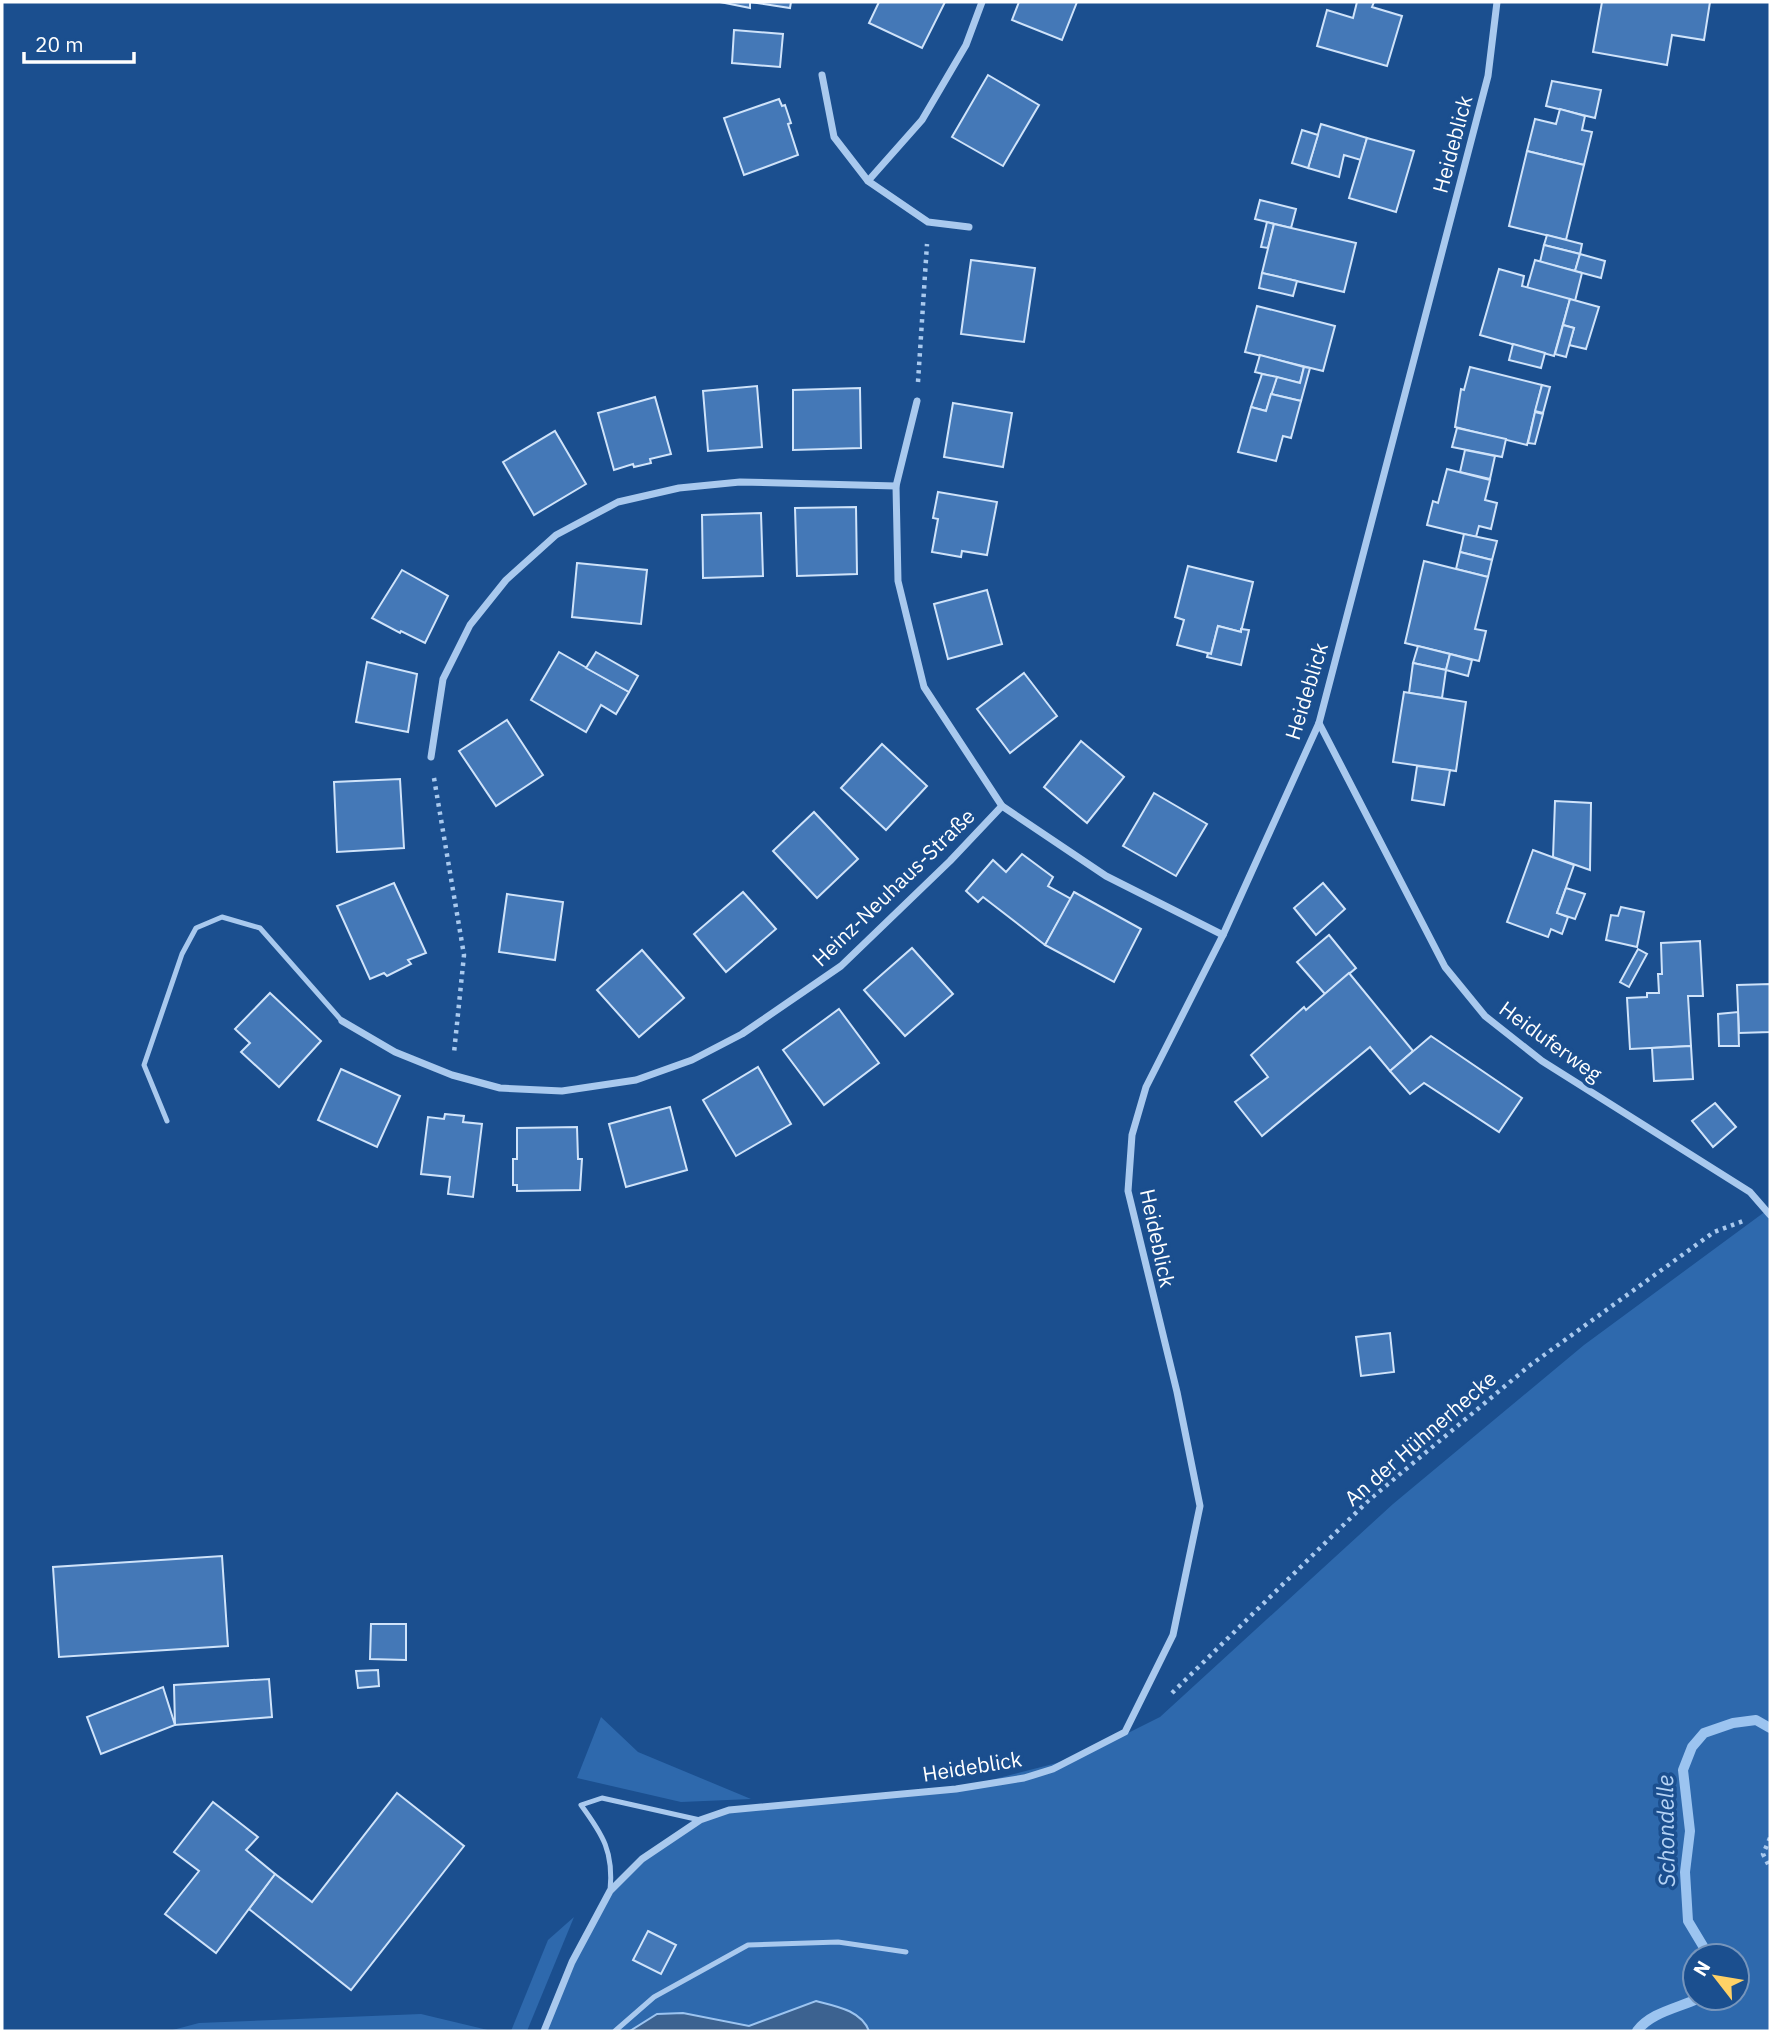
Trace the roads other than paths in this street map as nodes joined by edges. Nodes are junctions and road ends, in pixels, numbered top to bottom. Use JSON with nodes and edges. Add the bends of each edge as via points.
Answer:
{"nodes":[{"id":1,"x":982,"y":2,"type":"edge"},
{"id":2,"x":1497,"y":2,"type":"edge"},
{"id":3,"x":821,"y":75,"type":"dead end"},
{"id":4,"x":868,"y":181,"type":"junction"},
{"id":5,"x":969,"y":228,"type":"dead end"},
{"id":6,"x":917,"y":401,"type":"road end"},
{"id":7,"x":896,"y":486,"type":"junction"},
{"id":8,"x":1319,"y":723,"type":"junction"},
{"id":9,"x":431,"y":757,"type":"road end"},
{"id":10,"x":1002,"y":806,"type":"junction"},
{"id":11,"x":1223,"y":935,"type":"junction"},
{"id":12,"x":342,"y":1021,"type":"joint"},
{"id":13,"x":167,"y":1121,"type":"dead end"},
{"id":14,"x":1770,"y":1211,"type":"edge"},
{"id":15,"x":699,"y":1820,"type":"junction"},
{"id":16,"x":610,"y":1891,"type":"junction"},
{"id":17,"x":906,"y":1952,"type":"dead end"},
{"id":18,"x":544,"y":2031,"type":"edge"},
{"id":19,"x":615,"y":2031,"type":"edge"}],
"edges":[{"from":1,"to":4,"type":"street","via":[[966,45],[922,120]]},
{"from":2,"to":8,"type":"street","name":"Heideblick","via":[[1488,76]]},
{"from":3,"to":4,"type":"street","via":[[834,137]]},
{"from":4,"to":5,"type":"street","via":[[928,222]]},
{"from":6,"to":7,"type":"street"},
{"from":7,"to":9,"type":"street","via":[[740,482],[679,488],[618,502],[556,535],[506,580],[470,625],[443,679]]},
{"from":7,"to":10,"type":"street","via":[[898,581],[924,687]]},
{"from":8,"to":11,"type":"street","name":"Heideblick"},
{"from":8,"to":14,"type":"street","name":"Heiduferweg","via":[[1445,967],[1485,1016],[1542,1061],[1750,1192]]},
{"from":10,"to":11,"type":"street","via":[[1106,876]]},
{"from":10,"to":12,"type":"street","name":"Heinz-Neuhaus-Straße","via":[[841,966],[742,1034],[692,1060],[636,1080],[562,1091],[500,1088],[395,1052]]},
{"from":11,"to":15,"type":"street","name":"Heideblick","via":[[1146,1087],[1132,1135],[1128,1192],[1200,1506],[1173,1635],[1125,1732],[1062,1765],[1024,1778],[956,1789],[729,1810]]},
{"from":12,"to":13,"type":"lane","via":[[260,928],[222,917],[195,928],[144,1065]]},
{"from":15,"to":16,"type":"street","name":"Heideblick","via":[[642,1859]]},
{"from":15,"to":16,"type":"lane","via":[[602,1798],[581,1805],[610,1854]]},
{"from":16,"to":18,"type":"street","name":"Heideblick","via":[[572,1962]]},
{"from":17,"to":19,"type":"lane","via":[[838,1942],[748,1945],[654,1997]]}]}
